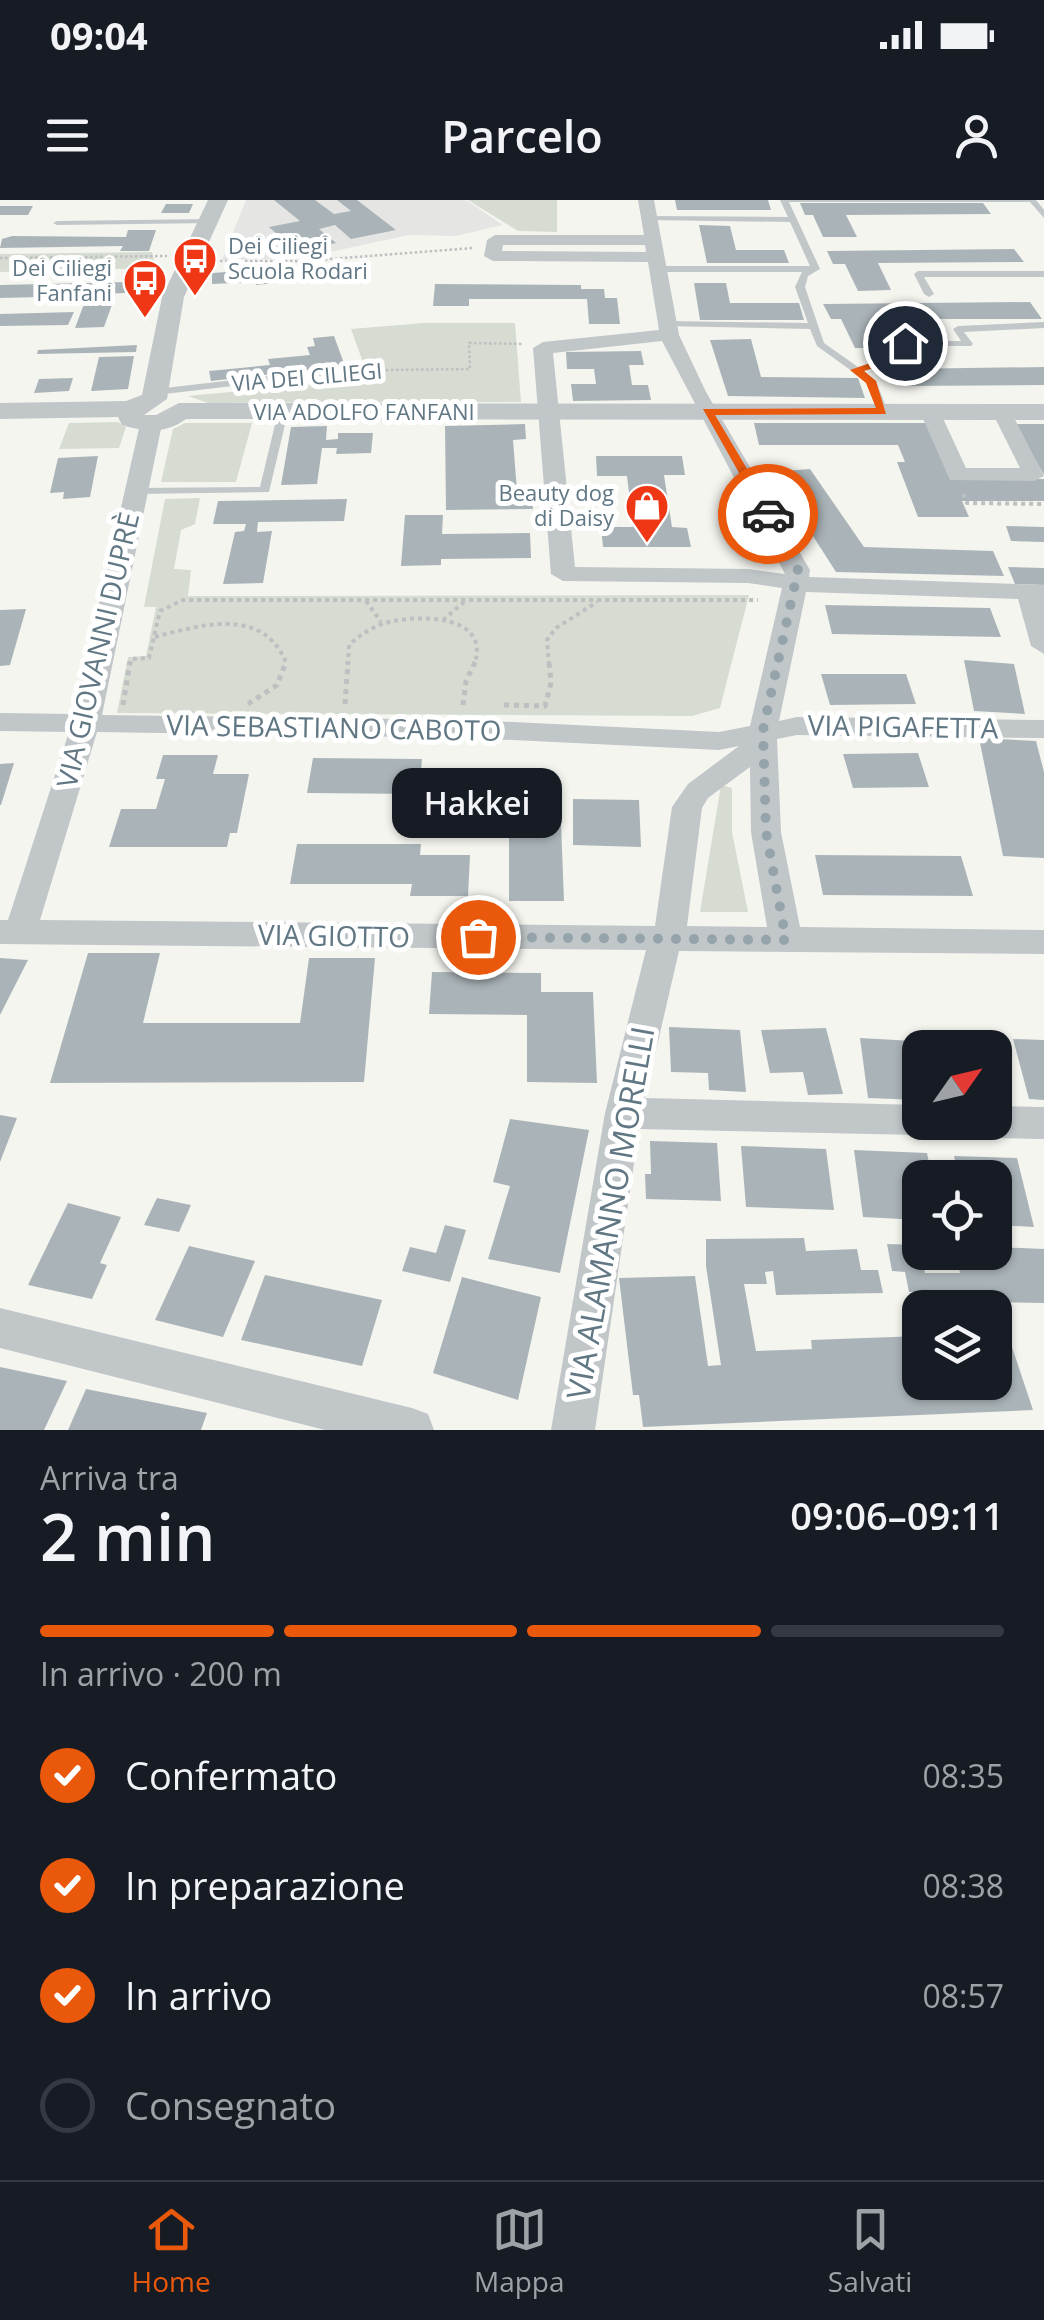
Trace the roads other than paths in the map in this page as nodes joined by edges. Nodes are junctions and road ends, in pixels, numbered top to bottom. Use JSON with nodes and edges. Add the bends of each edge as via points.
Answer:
{"nodes":[{"id":1,"x":784,"y":200,"type":"edge"},
{"id":2,"x":648,"y":209,"type":"edge"},
{"id":3,"x":214,"y":210,"type":"edge"},
{"id":4,"x":1044,"y":216,"type":"edge"},
{"id":5,"x":792,"y":220,"type":"junction"},
{"id":6,"x":56,"y":223,"type":"dead end"},
{"id":7,"x":494,"y":248,"type":"road end"},
{"id":8,"x":656,"y":256,"type":"junction"},
{"id":9,"x":816,"y":269,"type":"junction"},
{"id":10,"x":1044,"y":274,"type":"edge"},
{"id":11,"x":929,"y":294,"type":"dead end"},
{"id":12,"x":1044,"y":325,"type":"edge"},
{"id":13,"x":813,"y":326,"type":"junction"},
{"id":14,"x":667,"y":330,"type":"junction"},
{"id":15,"x":364,"y":368,"type":"road end"},
{"id":16,"x":856,"y":370,"type":"junction"},
{"id":17,"x":148,"y":406,"type":"junction"},
{"id":18,"x":0,"y":411,"type":"edge"},
{"id":19,"x":283,"y":412,"type":"junction"},
{"id":20,"x":550,"y":412,"type":"junction"},
{"id":21,"x":707,"y":412,"type":"junction"},
{"id":22,"x":882,"y":412,"type":"junction"},
{"id":23,"x":930,"y":412,"type":"junction"},
{"id":24,"x":1002,"y":412,"type":"junction"},
{"id":25,"x":1044,"y":412,"type":"edge"},
{"id":26,"x":136,"y":491,"type":"junction"},
{"id":27,"x":796,"y":582,"type":"junction"},
{"id":28,"x":1037,"y":592,"type":"edge"},
{"id":29,"x":1044,"y":646,"type":"edge"},
{"id":30,"x":0,"y":722,"type":"edge"},
{"id":31,"x":86,"y":724,"type":"junction"},
{"id":32,"x":763,"y":730,"type":"junction"},
{"id":33,"x":1044,"y":730,"type":"edge"},
{"id":34,"x":668,"y":736,"type":"junction"},
{"id":35,"x":712,"y":781,"type":"junction"},
{"id":36,"x":764,"y":798,"type":"junction"},
{"id":37,"x":10,"y":932,"type":"edge"},
{"id":38,"x":668,"y":940,"type":"junction"},
{"id":39,"x":786,"y":940,"type":"junction"},
{"id":40,"x":1044,"y":942,"type":"edge"},
{"id":41,"x":623,"y":1114,"type":"junction"},
{"id":42,"x":902,"y":1120,"type":"edge"},
{"id":43,"x":1012,"y":1122,"type":"edge"},
{"id":44,"x":1044,"y":1123,"type":"edge"},
{"id":45,"x":0,"y":1328,"type":"edge"},
{"id":46,"x":412,"y":1430,"type":"edge"},
{"id":47,"x":573,"y":1430,"type":"edge"}],
"edges":[{"from":1,"to":4,"type":"lane","via":[[1032,200]]},
{"from":1,"to":5,"type":"lane"},
{"from":2,"to":5,"type":"lane"},
{"from":2,"to":8,"type":"street"},
{"from":3,"to":6,"type":"lane"},
{"from":3,"to":17,"type":"street","via":[[173,297]]},
{"from":5,"to":9,"type":"lane"},
{"from":7,"to":8,"type":"street","via":[[495,240]]},
{"from":8,"to":9,"type":"lane"},
{"from":8,"to":14,"type":"street"},
{"from":9,"to":13,"type":"lane","via":[[804,274],[800,286]]},
{"from":10,"to":11,"type":"lane","via":[[918,274]]},
{"from":12,"to":16,"type":"lane","via":[[958,330],[968,344],[905,343],[909,353]]},
{"from":13,"to":14,"type":"lane"},
{"from":13,"to":16,"type":"lane","via":[[822,347]]},
{"from":14,"to":20,"type":"street","via":[[543,348]]},
{"from":14,"to":21,"type":"street"},
{"from":15,"to":17,"type":"lane","name":"VIA DEI CILIEGI"},
{"from":16,"to":22,"type":"lane","via":[[870,381]]},
{"from":17,"to":18,"type":"street","name":"VIA ADOLFO FANFANI"},
{"from":17,"to":19,"type":"street","name":"VIA ADOLFO FANFANI","via":[[166,421],[179,411]]},
{"from":17,"to":26,"type":"street","name":"VIA GIOVANNI DUPRÈ"},
{"from":19,"to":20,"type":"street","name":"VIA ADOLFO FANFANI"},
{"from":19,"to":26,"type":"lane","via":[[265,490]]},
{"from":20,"to":21,"type":"street","name":"VIA ADOLFO FANFANI"},
{"from":20,"to":27,"type":"street","via":[[563,574]]},
{"from":21,"to":22,"type":"street","name":"VIA ADOLFO FANFANI"},
{"from":21,"to":27,"type":"street","via":[[794,557]]},
{"from":22,"to":23,"type":"street","name":"VIA ADOLFO FANFANI"},
{"from":23,"to":24,"type":"street","name":"VIA ADOLFO FANFANI"},
{"from":23,"to":24,"type":"street","via":[[958,474],[1034,474]]},
{"from":24,"to":25,"type":"street","name":"VIA ADOLFO FANFANI"},
{"from":26,"to":31,"type":"street","name":"VIA GIOVANNI DUPRÈ"},
{"from":27,"to":28,"type":"street"},
{"from":27,"to":32,"type":"street"},
{"from":28,"to":29,"type":"street"},
{"from":30,"to":31,"type":"street","name":"VIA SEBASTIANO CABOTO"},
{"from":31,"to":34,"type":"street","name":"VIA SEBASTIANO CABOTO"},
{"from":31,"to":37,"type":"street","name":"VIA GIOVANNI DUPRÈ"},
{"from":32,"to":33,"type":"street","name":"VIA PIGAFETTA"},
{"from":32,"to":34,"type":"street","name":"VIA SEBASTIANO CABOTO","via":[[730,740]]},
{"from":32,"to":35,"type":"street","via":[[748,754]]},
{"from":32,"to":36,"type":"street"},
{"from":34,"to":35,"type":"street","via":[[694,748]]},
{"from":35,"to":36,"type":"street","via":[[745,784]]},
{"from":35,"to":38,"type":"street","name":"VIA ALAMANNO MORELLI","via":[[687,807]]},
{"from":36,"to":39,"type":"street"},
{"from":37,"to":38,"type":"street","name":"VIA GIOTTO"},
{"from":38,"to":39,"type":"street","name":"VIA GIOTTO"},
{"from":38,"to":41,"type":"street","name":"VIA ALAMANNO MORELLI"},
{"from":39,"to":40,"type":"street","name":"VIA GIOTTO"},
{"from":41,"to":42,"type":"street"},
{"from":41,"to":47,"type":"street","name":"VIA ALAMANNO MORELLI"},
{"from":43,"to":44,"type":"street"},
{"from":45,"to":46,"type":"street"}]}
